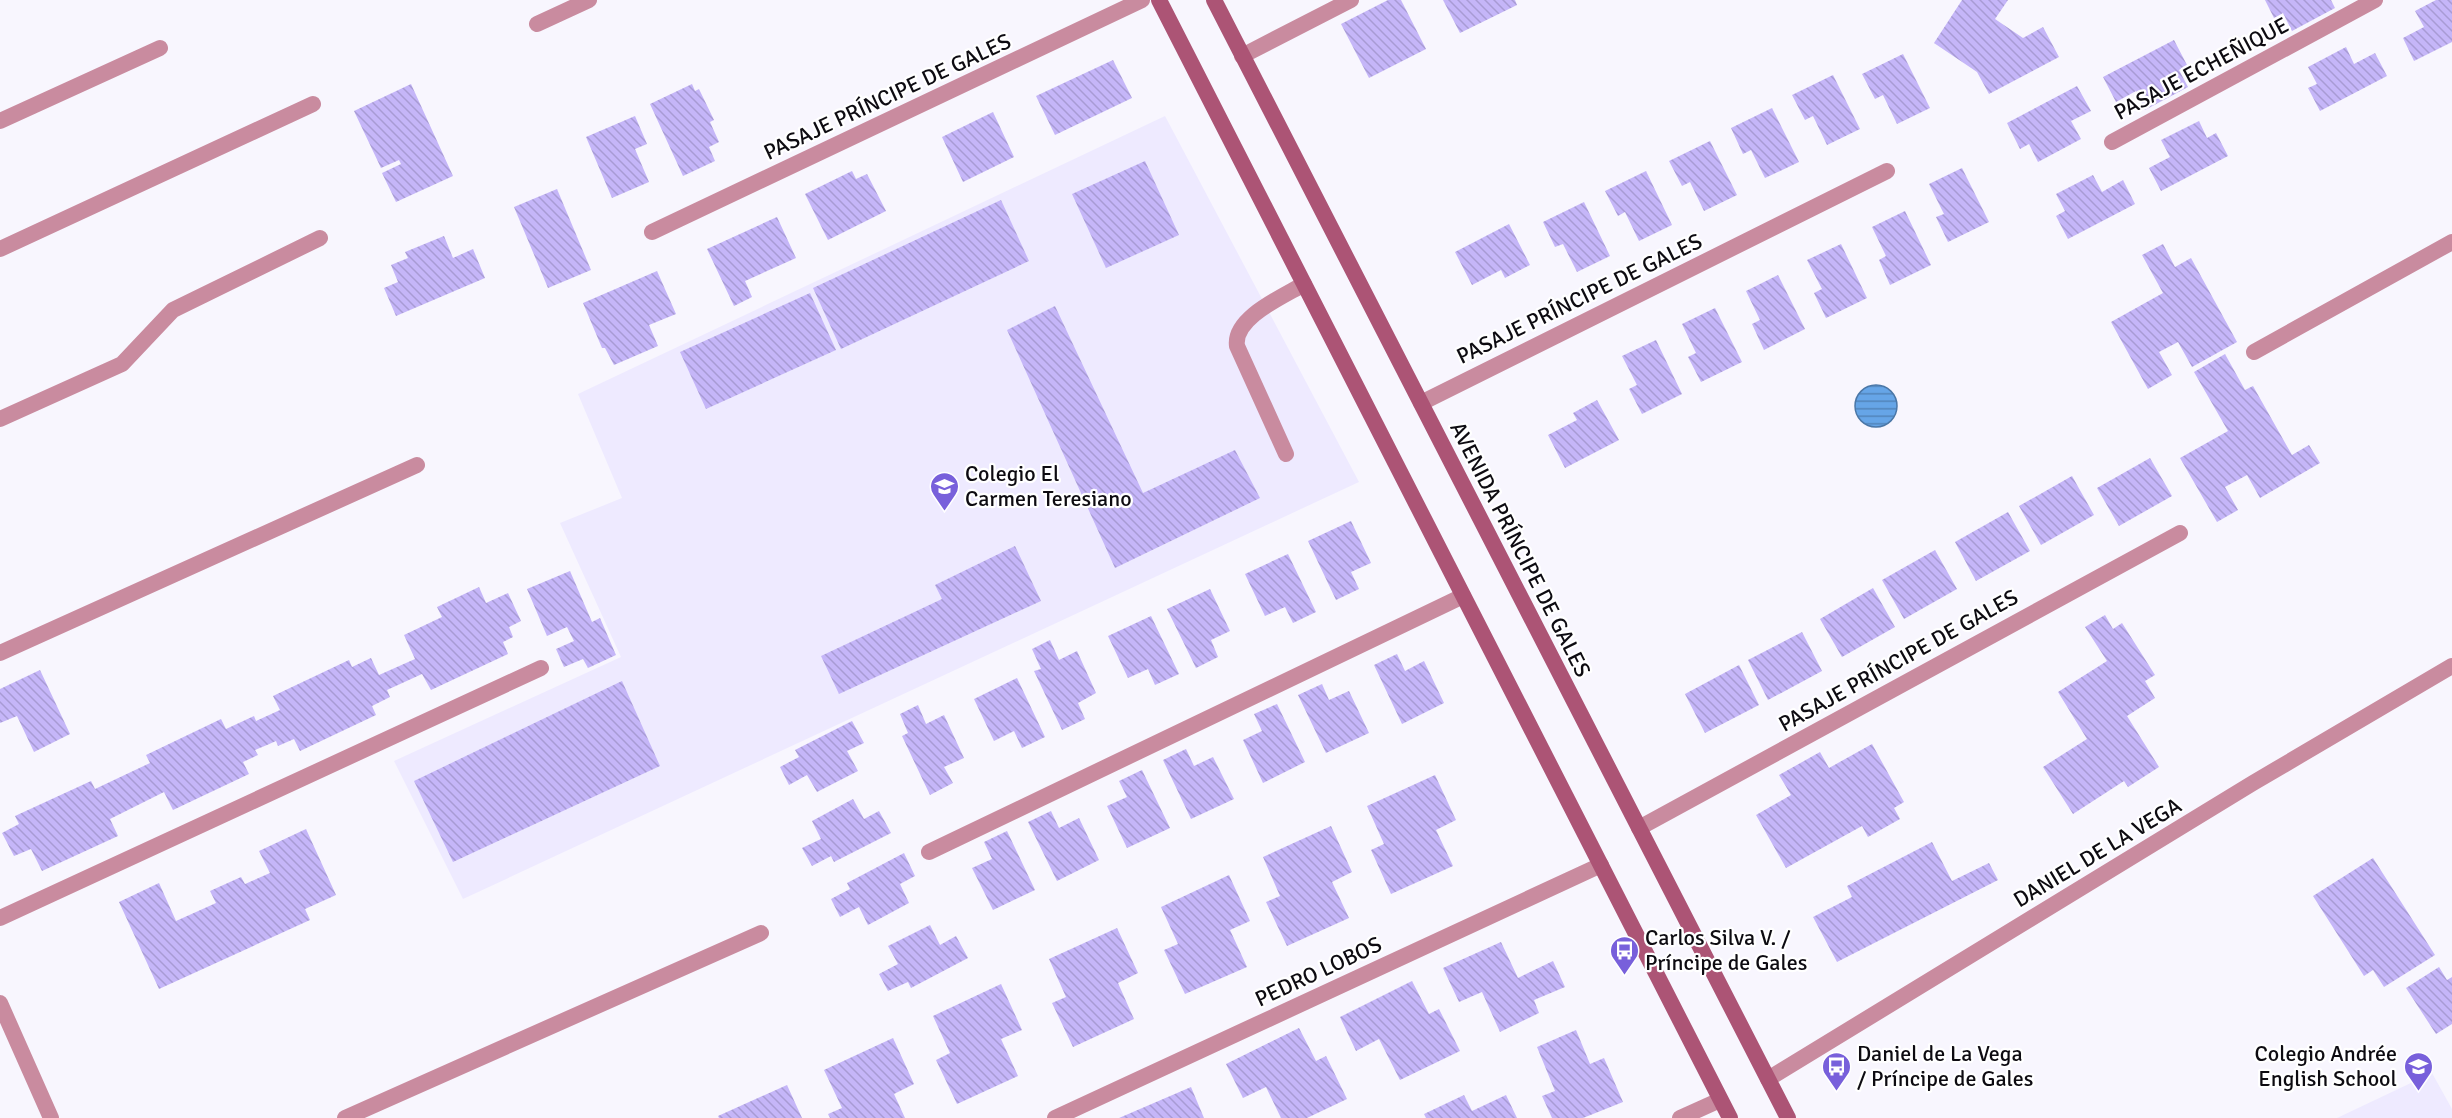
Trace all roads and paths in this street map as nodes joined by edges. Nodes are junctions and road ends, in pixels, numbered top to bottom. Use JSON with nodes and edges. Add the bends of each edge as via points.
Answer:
{"nodes":[{"id":1,"x":589,"y":0,"type":"edge"},
{"id":2,"x":1142,"y":0,"type":"edge"},
{"id":3,"x":1159,"y":0,"type":"edge"},
{"id":4,"x":1214,"y":0,"type":"edge"},
{"id":5,"x":1351,"y":0,"type":"edge"},
{"id":6,"x":2375,"y":0,"type":"edge"},
{"id":7,"x":537,"y":24,"type":"dead end"},
{"id":8,"x":160,"y":48,"type":"dead end"},
{"id":9,"x":1242,"y":56,"type":"junction"},
{"id":10,"x":313,"y":104,"type":"dead end"},
{"id":11,"x":0,"y":121,"type":"edge"},
{"id":12,"x":2112,"y":142,"type":"dead end"},
{"id":13,"x":1887,"y":171,"type":"dead end"},
{"id":14,"x":652,"y":232,"type":"dead end"},
{"id":15,"x":320,"y":238,"type":"dead end"},
{"id":16,"x":2452,"y":242,"type":"edge"},
{"id":17,"x":0,"y":249,"type":"edge"},
{"id":18,"x":1304,"y":284,"type":"junction"},
{"id":19,"x":2254,"y":352,"type":"dead end"},
{"id":20,"x":1421,"y":403,"type":"junction"},
{"id":21,"x":0,"y":419,"type":"edge"},
{"id":22,"x":1286,"y":454,"type":"dead end"},
{"id":23,"x":417,"y":465,"type":"dead end"},
{"id":24,"x":2180,"y":533,"type":"dead end"},
{"id":25,"x":1463,"y":596,"type":"junction"},
{"id":26,"x":0,"y":653,"type":"edge"},
{"id":27,"x":2452,"y":666,"type":"edge"},
{"id":28,"x":542,"y":668,"type":"dead end"},
{"id":29,"x":1639,"y":828,"type":"junction"},
{"id":30,"x":930,"y":852,"type":"dead end"},
{"id":31,"x":1601,"y":865,"type":"junction"},
{"id":32,"x":0,"y":918,"type":"edge"},
{"id":33,"x":761,"y":933,"type":"dead end"},
{"id":34,"x":0,"y":1003,"type":"edge"},
{"id":35,"x":1768,"y":1079,"type":"junction"},
{"id":36,"x":1720,"y":1100,"type":"junction"},
{"id":37,"x":51,"y":1118,"type":"edge"},
{"id":38,"x":345,"y":1118,"type":"edge"},
{"id":39,"x":1055,"y":1118,"type":"edge"},
{"id":40,"x":1680,"y":1118,"type":"edge"},
{"id":41,"x":1730,"y":1118,"type":"edge"},
{"id":42,"x":1788,"y":1118,"type":"edge"}],
"edges":[{"from":1,"to":7,"type":"street"},
{"from":2,"to":14,"type":"street","name":"PASAJE PRÍNCIPE DE GALES"},
{"from":3,"to":18,"type":"main road"},
{"from":4,"to":9,"type":"main road","name":"AVENIDA PRÍNCIPE DE GALES"},
{"from":5,"to":9,"type":"street"},
{"from":6,"to":12,"type":"street","name":"PASAJE ECHEÑIQUE"},
{"from":8,"to":11,"type":"street"},
{"from":9,"to":20,"type":"main road","name":"AVENIDA PRÍNCIPE DE GALES"},
{"from":10,"to":17,"type":"street"},
{"from":13,"to":20,"type":"street","name":"PASAJE PRÍNCIPE DE GALES"},
{"from":15,"to":21,"type":"street","via":[[173,310],[122,364]]},
{"from":16,"to":19,"type":"street"},
{"from":18,"to":22,"type":"street","via":[[1248,320],[1236,339]]},
{"from":18,"to":25,"type":"main road"},
{"from":20,"to":29,"type":"main road","name":"AVENIDA PRÍNCIPE DE GALES"},
{"from":23,"to":26,"type":"street"},
{"from":24,"to":29,"type":"street","name":"PASAJE PRÍNCIPE DE GALES"},
{"from":25,"to":30,"type":"street"},
{"from":25,"to":31,"type":"main road"},
{"from":27,"to":35,"type":"street","name":"DANIEL DE LA VEGA"},
{"from":28,"to":32,"type":"street"},
{"from":29,"to":35,"type":"main road","name":"AVENIDA PRÍNCIPE DE GALES"},
{"from":31,"to":36,"type":"main road"},
{"from":31,"to":39,"type":"street","name":"PEDRO LOBOS"},
{"from":33,"to":38,"type":"street"},
{"from":34,"to":37,"type":"street"},
{"from":35,"to":42,"type":"main road","name":"AVENIDA PRÍNCIPE DE GALES"},
{"from":36,"to":40,"type":"street"},
{"from":36,"to":41,"type":"main road"}]}
